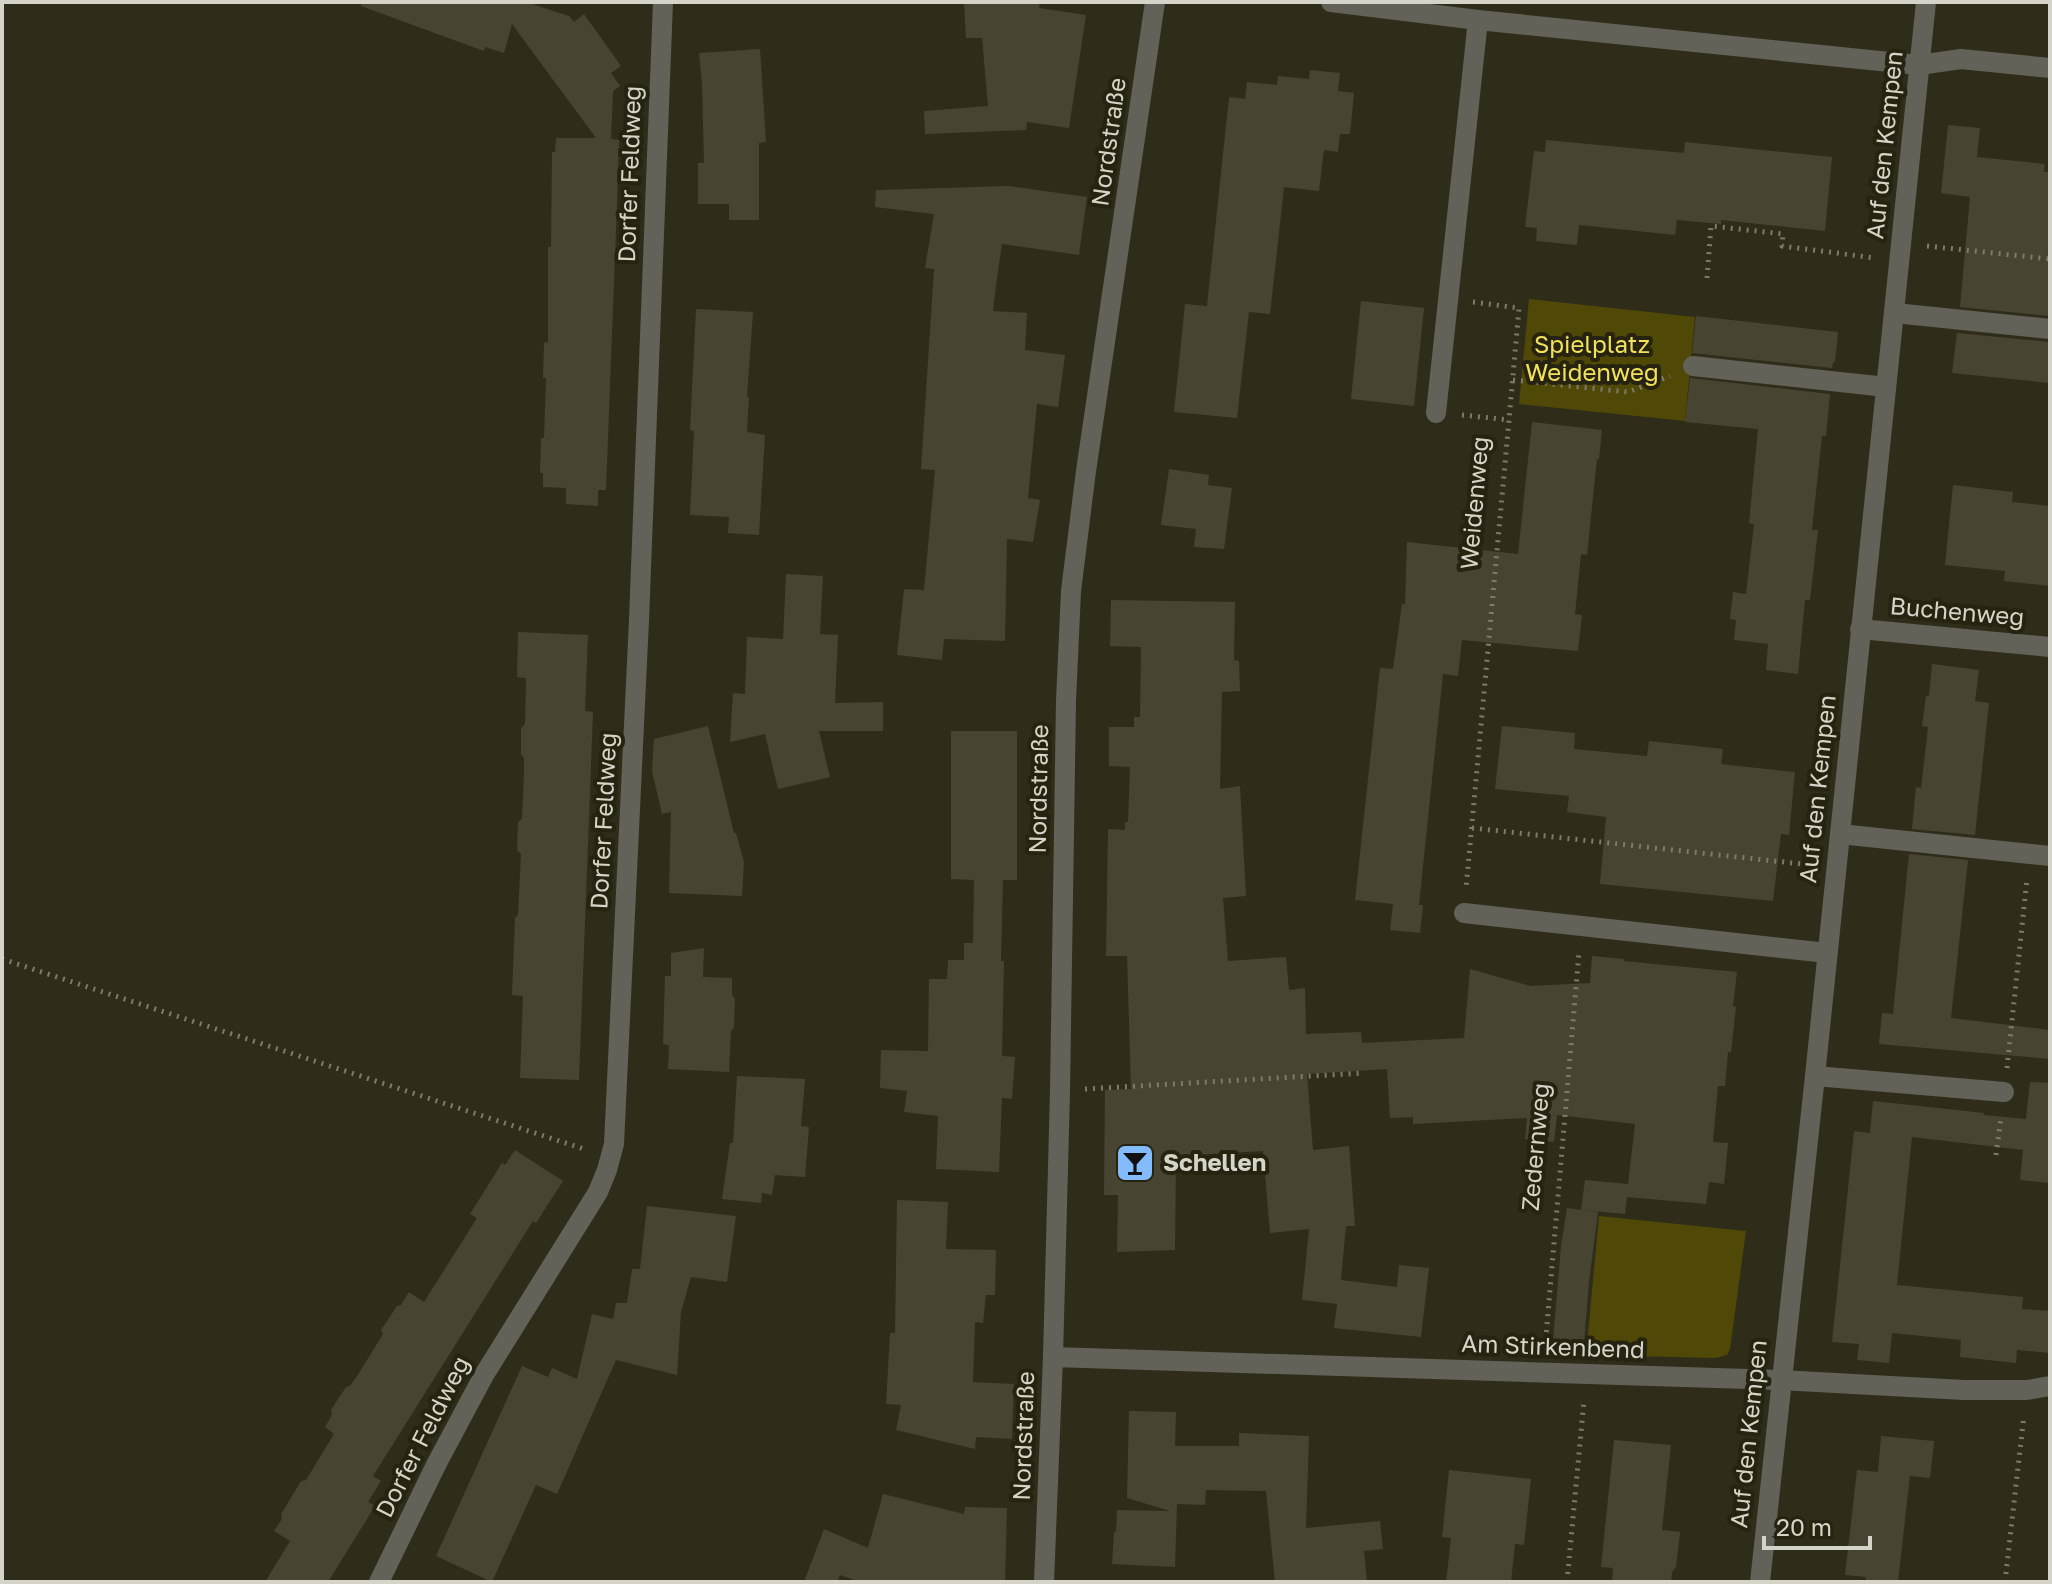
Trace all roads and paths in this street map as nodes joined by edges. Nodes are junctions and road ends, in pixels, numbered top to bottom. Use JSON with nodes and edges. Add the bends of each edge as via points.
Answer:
{"nodes":[{"id":1,"x":663,"y":2,"type":"edge"},
{"id":2,"x":1155,"y":2,"type":"edge"},
{"id":3,"x":1331,"y":2,"type":"edge"},
{"id":4,"x":1926,"y":2,"type":"edge"},
{"id":5,"x":1478,"y":20,"type":"junction"},
{"id":6,"x":1919,"y":65,"type":"junction"},
{"id":7,"x":2050,"y":68,"type":"edge"},
{"id":8,"x":1901,"y":252,"type":"junction"},
{"id":9,"x":2050,"y":259,"type":"edge"},
{"id":10,"x":1707,"y":278,"type":"dead end"},
{"id":11,"x":1448,"y":298,"type":"junction"},
{"id":12,"x":1895,"y":313,"type":"junction"},
{"id":13,"x":2050,"y":329,"type":"edge"},
{"id":14,"x":1693,"y":366,"type":"joint"},
{"id":15,"x":1513,"y":380,"type":"junction"},
{"id":16,"x":1886,"y":387,"type":"junction"},
{"id":17,"x":1436,"y":413,"type":"joint"},
{"id":18,"x":1509,"y":420,"type":"junction"},
{"id":19,"x":1860,"y":629,"type":"junction"},
{"id":20,"x":2050,"y":647,"type":"edge"},
{"id":21,"x":1472,"y":828,"type":"junction"},
{"id":22,"x":1840,"y":834,"type":"junction"},
{"id":23,"x":2040,"y":855,"type":"edge"},
{"id":24,"x":1836,"y":868,"type":"junction"},
{"id":25,"x":1464,"y":913,"type":"joint"},
{"id":26,"x":1581,"y":926,"type":"junction"},
{"id":27,"x":1827,"y":953,"type":"junction"},
{"id":28,"x":2,"y":959,"type":"edge"},
{"id":29,"x":1364,"y":1073,"type":"dead end"},
{"id":30,"x":1815,"y":1076,"type":"junction"},
{"id":31,"x":1060,"y":1091,"type":"junction"},
{"id":32,"x":2004,"y":1092,"type":"junction"},
{"id":33,"x":1996,"y":1155,"type":"dead end"},
{"id":34,"x":611,"y":1158,"type":"junction"},
{"id":35,"x":1053,"y":1357,"type":"junction"},
{"id":36,"x":1543,"y":1373,"type":"junction"},
{"id":37,"x":1586,"y":1375,"type":"junction"},
{"id":38,"x":1780,"y":1380,"type":"junction"},
{"id":39,"x":2050,"y":1386,"type":"edge"},
{"id":40,"x":2027,"y":1390,"type":"junction"},
{"id":41,"x":379,"y":1582,"type":"edge"},
{"id":42,"x":1044,"y":1582,"type":"edge"},
{"id":43,"x":1567,"y":1582,"type":"edge"},
{"id":44,"x":1760,"y":1582,"type":"edge"},
{"id":45,"x":2005,"y":1582,"type":"edge"}],
"edges":[{"from":1,"to":34,"type":"street","name":"Dorfer Feldweg"},
{"from":2,"to":31,"type":"street","name":"Nordstraße","via":[[1071,591]]},
{"from":3,"to":5,"type":"street"},
{"from":4,"to":6,"type":"street","name":"Auf den Kempen"},
{"from":5,"to":6,"type":"street"},
{"from":5,"to":11,"type":"street"},
{"from":6,"to":7,"type":"street","via":[[1961,59]]},
{"from":6,"to":8,"type":"street","name":"Auf den Kempen"},
{"from":8,"to":9,"type":"path"},
{"from":8,"to":10,"type":"path","via":[[1782,246],[1783,234],[1711,226]]},
{"from":8,"to":12,"type":"street","name":"Auf den Kempen"},
{"from":11,"to":15,"type":"path","via":[[1519,308]]},
{"from":11,"to":17,"type":"street"},
{"from":12,"to":13,"type":"street"},
{"from":12,"to":16,"type":"street","name":"Auf den Kempen"},
{"from":14,"to":15,"type":"path","via":[[1628,392]]},
{"from":14,"to":16,"type":"street"},
{"from":15,"to":18,"type":"path"},
{"from":16,"to":19,"type":"street","name":"Auf den Kempen"},
{"from":17,"to":18,"type":"path","name":"Weidenweg"},
{"from":18,"to":21,"type":"path","name":"Weidenweg"},
{"from":19,"to":20,"type":"street","name":"Buchenweg"},
{"from":19,"to":22,"type":"street","name":"Auf den Kempen"},
{"from":21,"to":24,"type":"path"},
{"from":21,"to":25,"type":"path","name":"Weidenweg"},
{"from":22,"to":23,"type":"street"},
{"from":22,"to":24,"type":"street","name":"Auf den Kempen"},
{"from":23,"to":32,"type":"path"},
{"from":24,"to":27,"type":"street","name":"Auf den Kempen"},
{"from":25,"to":26,"type":"street"},
{"from":26,"to":27,"type":"street"},
{"from":26,"to":36,"type":"path","name":"Zedernweg"},
{"from":27,"to":30,"type":"street","name":"Auf den Kempen"},
{"from":28,"to":34,"type":"path"},
{"from":29,"to":31,"type":"path"},
{"from":30,"to":32,"type":"street"},
{"from":30,"to":38,"type":"street","name":"Auf den Kempen"},
{"from":31,"to":35,"type":"street","name":"Nordstraße"},
{"from":32,"to":33,"type":"path"},
{"from":34,"to":41,"type":"street","name":"Dorfer Feldweg","via":[[598,1192],[466,1406]]},
{"from":35,"to":36,"type":"street","name":"Am Stirkenbend"},
{"from":35,"to":42,"type":"street","name":"Nordstraße"},
{"from":36,"to":37,"type":"street","name":"Am Stirkenbend"},
{"from":37,"to":38,"type":"street","name":"Am Stirkenbend"},
{"from":37,"to":43,"type":"path"},
{"from":38,"to":40,"type":"street","name":"Am Stirkenbend"},
{"from":38,"to":44,"type":"street","name":"Auf den Kempen"},
{"from":39,"to":40,"type":"street","name":"Am Stirkenbend"},
{"from":40,"to":45,"type":"path"}]}
